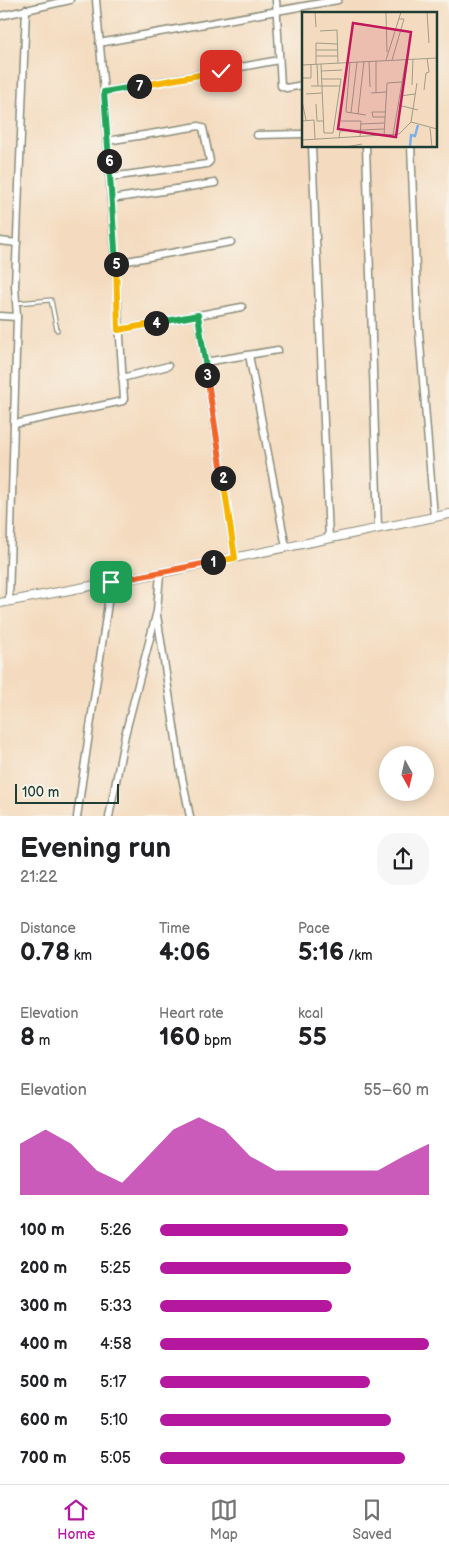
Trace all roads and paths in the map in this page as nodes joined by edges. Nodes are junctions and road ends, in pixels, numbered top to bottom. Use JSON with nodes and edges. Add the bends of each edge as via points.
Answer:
{"nodes":[{"id":1,"x":70,"y":0,"type":"edge"},
{"id":2,"x":96,"y":0,"type":"edge"},
{"id":3,"x":276,"y":0,"type":"edge"},
{"id":4,"x":338,"y":0,"type":"edge"},
{"id":5,"x":26,"y":9,"type":"junction"},
{"id":6,"x":276,"y":10,"type":"junction"},
{"id":7,"x":0,"y":16,"type":"edge"},
{"id":8,"x":99,"y":43,"type":"junction"},
{"id":9,"x":279,"y":60,"type":"junction"},
{"id":10,"x":302,"y":85,"type":"edge"},
{"id":11,"x":104,"y":92,"type":"junction"},
{"id":12,"x":302,"y":134,"type":"edge"},
{"id":13,"x":257,"y":135,"type":"dead end"},
{"id":14,"x":108,"y":141,"type":"junction"},
{"id":15,"x":312,"y":148,"type":"edge"},
{"id":16,"x":366,"y":148,"type":"edge"},
{"id":17,"x":411,"y":148,"type":"edge"},
{"id":18,"x":110,"y":177,"type":"junction"},
{"id":19,"x":215,"y":183,"type":"dead end"},
{"id":20,"x":112,"y":199,"type":"junction"},
{"id":21,"x":0,"y":241,"type":"edge"},
{"id":22,"x":231,"y":242,"type":"dead end"},
{"id":23,"x":17,"y":243,"type":"junction"},
{"id":24,"x":116,"y":263,"type":"junction"},
{"id":25,"x":17,"y":303,"type":"junction"},
{"id":26,"x":242,"y":307,"type":"dead end"},
{"id":27,"x":198,"y":315,"type":"junction"},
{"id":28,"x":0,"y":316,"type":"edge"},
{"id":29,"x":17,"y":317,"type":"junction"},
{"id":30,"x":57,"y":330,"type":"dead end"},
{"id":31,"x":118,"y":330,"type":"junction"},
{"id":32,"x":278,"y":350,"type":"dead end"},
{"id":33,"x":249,"y":355,"type":"junction"},
{"id":34,"x":205,"y":362,"type":"junction"},
{"id":35,"x":168,"y":366,"type":"dead end"},
{"id":36,"x":122,"y":378,"type":"junction"},
{"id":37,"x":14,"y":424,"type":"junction"},
{"id":38,"x":449,"y":514,"type":"edge"},
{"id":39,"x":434,"y":517,"type":"junction"},
{"id":40,"x":378,"y":528,"type":"junction"},
{"id":41,"x":329,"y":538,"type":"junction"},
{"id":42,"x":286,"y":548,"type":"junction"},
{"id":43,"x":235,"y":558,"type":"junction"},
{"id":44,"x":160,"y":573,"type":"junction"},
{"id":45,"x":111,"y":582,"type":"junction"},
{"id":46,"x":9,"y":601,"type":"junction"},
{"id":47,"x":0,"y":603,"type":"edge"},
{"id":48,"x":157,"y":611,"type":"junction"},
{"id":49,"x":77,"y":816,"type":"edge"},
{"id":50,"x":109,"y":816,"type":"edge"},
{"id":51,"x":190,"y":816,"type":"edge"}],
"edges":[{"from":1,"to":5,"type":"street"},
{"from":2,"to":8,"type":"street"},
{"from":3,"to":6,"type":"street"},
{"from":4,"to":6,"type":"street"},
{"from":5,"to":7,"type":"street"},
{"from":5,"to":23,"type":"street"},
{"from":6,"to":8,"type":"street"},
{"from":6,"to":9,"type":"street"},
{"from":8,"to":11,"type":"street"},
{"from":9,"to":10,"type":"street","via":[[281,86]]},
{"from":9,"to":11,"type":"street"},
{"from":11,"to":14,"type":"street"},
{"from":12,"to":13,"type":"street"},
{"from":14,"to":18,"type":"street"},
{"from":14,"to":18,"type":"street","via":[[199,126],[203,128],[210,161]]},
{"from":15,"to":41,"type":"street"},
{"from":16,"to":40,"type":"street"},
{"from":17,"to":39,"type":"street","via":[[418,319]]},
{"from":18,"to":20,"type":"street"},
{"from":19,"to":20,"type":"street"},
{"from":20,"to":24,"type":"street"},
{"from":21,"to":23,"type":"street"},
{"from":22,"to":24,"type":"street"},
{"from":23,"to":25,"type":"street"},
{"from":24,"to":31,"type":"street"},
{"from":25,"to":29,"type":"street"},
{"from":25,"to":30,"type":"lane","via":[[51,300]]},
{"from":26,"to":27,"type":"street"},
{"from":27,"to":31,"type":"street"},
{"from":27,"to":34,"type":"street"},
{"from":28,"to":29,"type":"street"},
{"from":29,"to":37,"type":"street"},
{"from":31,"to":36,"type":"street"},
{"from":32,"to":33,"type":"street"},
{"from":33,"to":34,"type":"street"},
{"from":33,"to":42,"type":"street"},
{"from":34,"to":43,"type":"street"},
{"from":35,"to":36,"type":"street"},
{"from":36,"to":37,"type":"street","via":[[122,401]]},
{"from":37,"to":46,"type":"street"},
{"from":38,"to":39,"type":"street"},
{"from":39,"to":40,"type":"street"},
{"from":40,"to":41,"type":"street"},
{"from":41,"to":42,"type":"street"},
{"from":42,"to":43,"type":"street"},
{"from":43,"to":44,"type":"street"},
{"from":44,"to":45,"type":"street"},
{"from":44,"to":48,"type":"street"},
{"from":45,"to":46,"type":"street"},
{"from":45,"to":49,"type":"street"},
{"from":46,"to":47,"type":"street"},
{"from":48,"to":50,"type":"street","via":[[125,735]]},
{"from":48,"to":51,"type":"street"}]}
